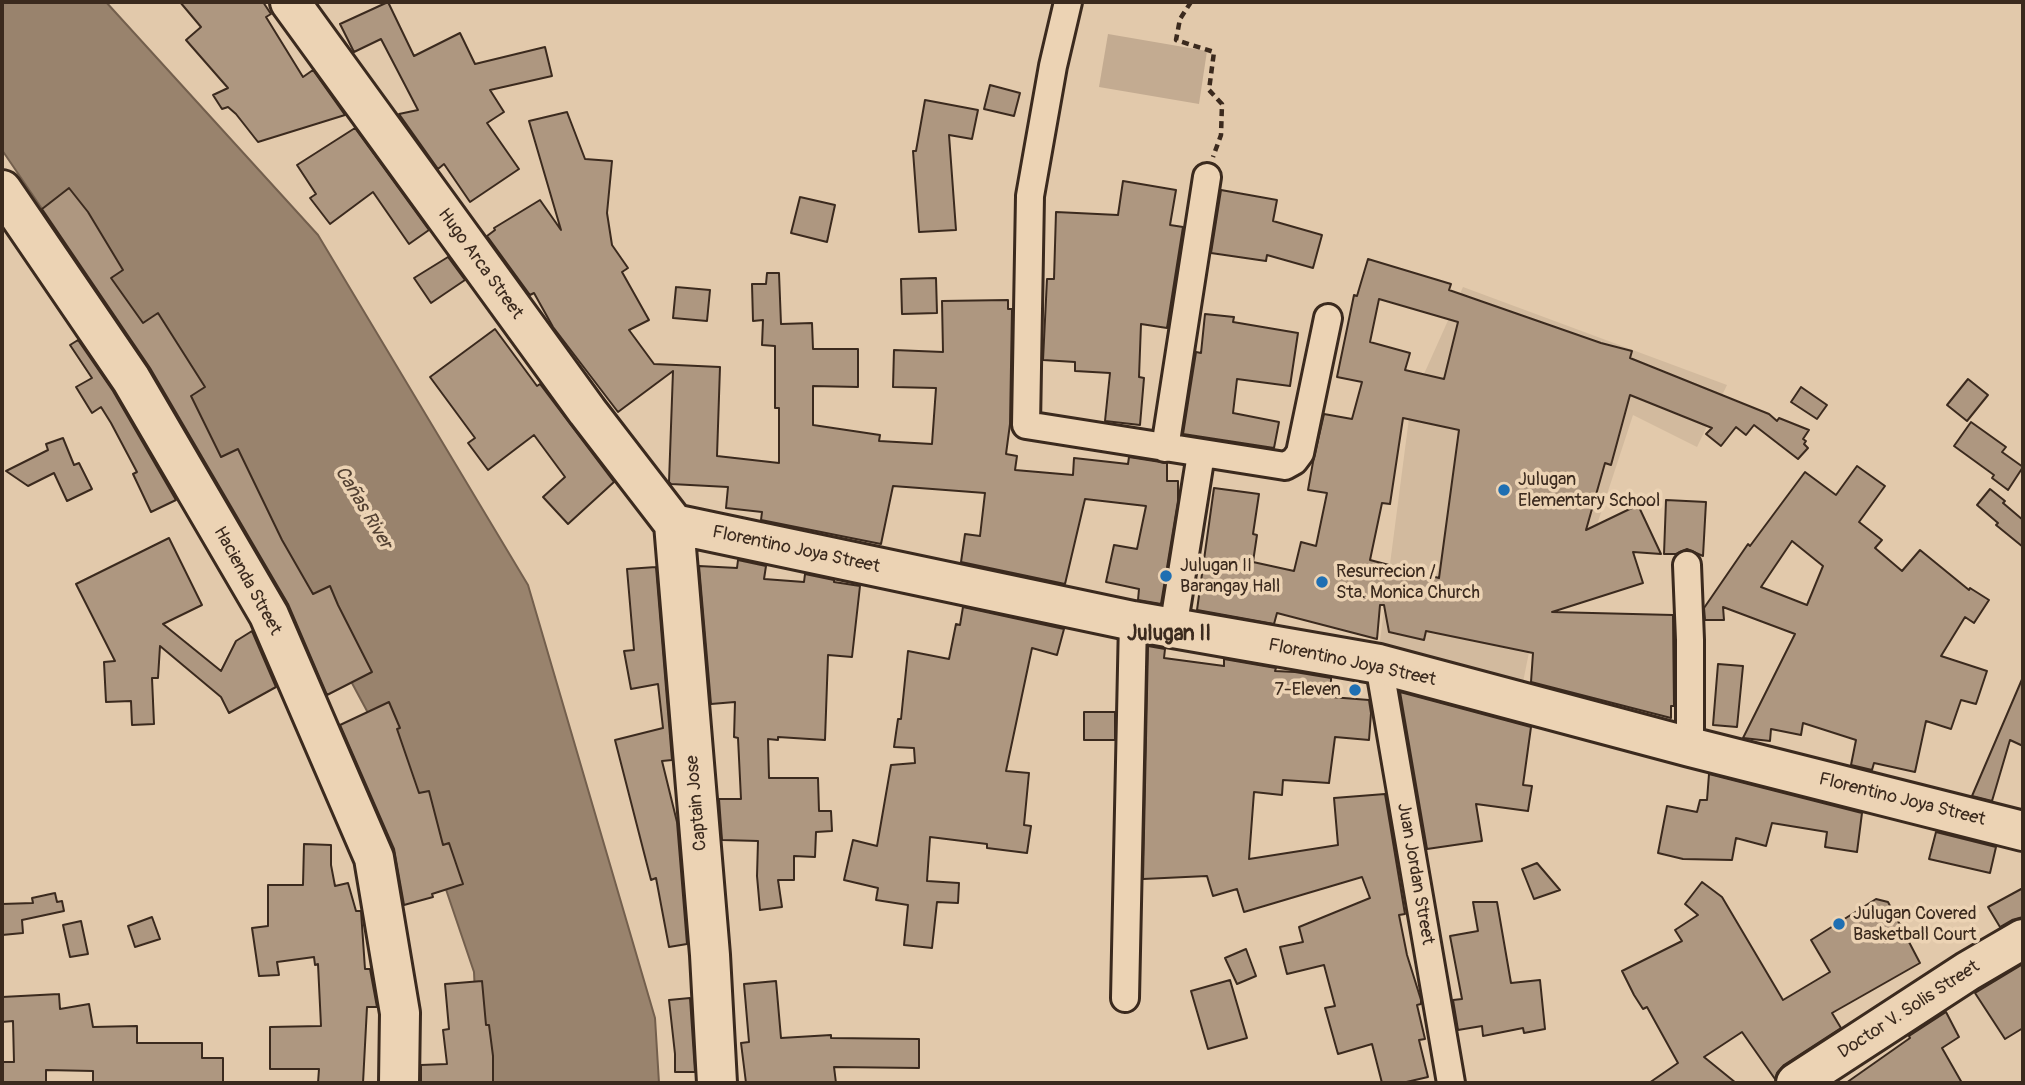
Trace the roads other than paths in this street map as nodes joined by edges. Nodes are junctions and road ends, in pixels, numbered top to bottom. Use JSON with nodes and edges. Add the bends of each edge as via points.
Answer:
{"nodes":[{"id":1,"x":290,"y":2,"type":"edge"},
{"id":2,"x":1068,"y":2,"type":"edge"},
{"id":3,"x":1207,"y":177,"type":"road end"},
{"id":4,"x":2,"y":190,"type":"edge"},
{"id":5,"x":1328,"y":318,"type":"dead end"},
{"id":6,"x":1164,"y":448,"type":"junction"},
{"id":7,"x":1201,"y":454,"type":"junction"},
{"id":8,"x":674,"y":524,"type":"junction"},
{"id":9,"x":1687,"y":565,"type":"dead end"},
{"id":10,"x":1133,"y":621,"type":"junction"},
{"id":11,"x":1173,"y":629,"type":"junction"},
{"id":12,"x":1379,"y":664,"type":"junction"},
{"id":13,"x":1690,"y":747,"type":"junction"},
{"id":14,"x":2023,"y":831,"type":"edge"},
{"id":15,"x":2023,"y":939,"type":"edge"},
{"id":16,"x":1125,"y":998,"type":"dead end"},
{"id":17,"x":399,"y":1083,"type":"edge"},
{"id":18,"x":718,"y":1083,"type":"edge"},
{"id":19,"x":1451,"y":1083,"type":"edge"},
{"id":20,"x":1796,"y":1083,"type":"edge"}],
"edges":[{"from":1,"to":8,"type":"street","name":"Hugo Arca Street"},
{"from":2,"to":6,"type":"street","via":[[1030,196],[1026,425]]},
{"from":3,"to":6,"type":"street"},
{"from":4,"to":17,"type":"street","name":"Hacienda Street","via":[[131,379],[269,615],[374,858],[400,1013]]},
{"from":5,"to":7,"type":"street","via":[[1300,453],[1294,461],[1285,466]]},
{"from":6,"to":7,"type":"street"},
{"from":7,"to":11,"type":"street"},
{"from":8,"to":10,"type":"street","name":"Florentino Joya Street"},
{"from":8,"to":18,"type":"street","name":"Captain Jose"},
{"from":9,"to":13,"type":"street"},
{"from":10,"to":11,"type":"street","name":"Florentino Joya Street"},
{"from":10,"to":16,"type":"street"},
{"from":11,"to":12,"type":"street","name":"Florentino Joya Street"},
{"from":12,"to":13,"type":"street","name":"Florentino Joya Street"},
{"from":12,"to":19,"type":"street","name":"Juan Jordan Street"},
{"from":13,"to":14,"type":"street","name":"Florentino Joya Street"},
{"from":15,"to":20,"type":"street","name":"Doctor V. Solis Street"}]}
